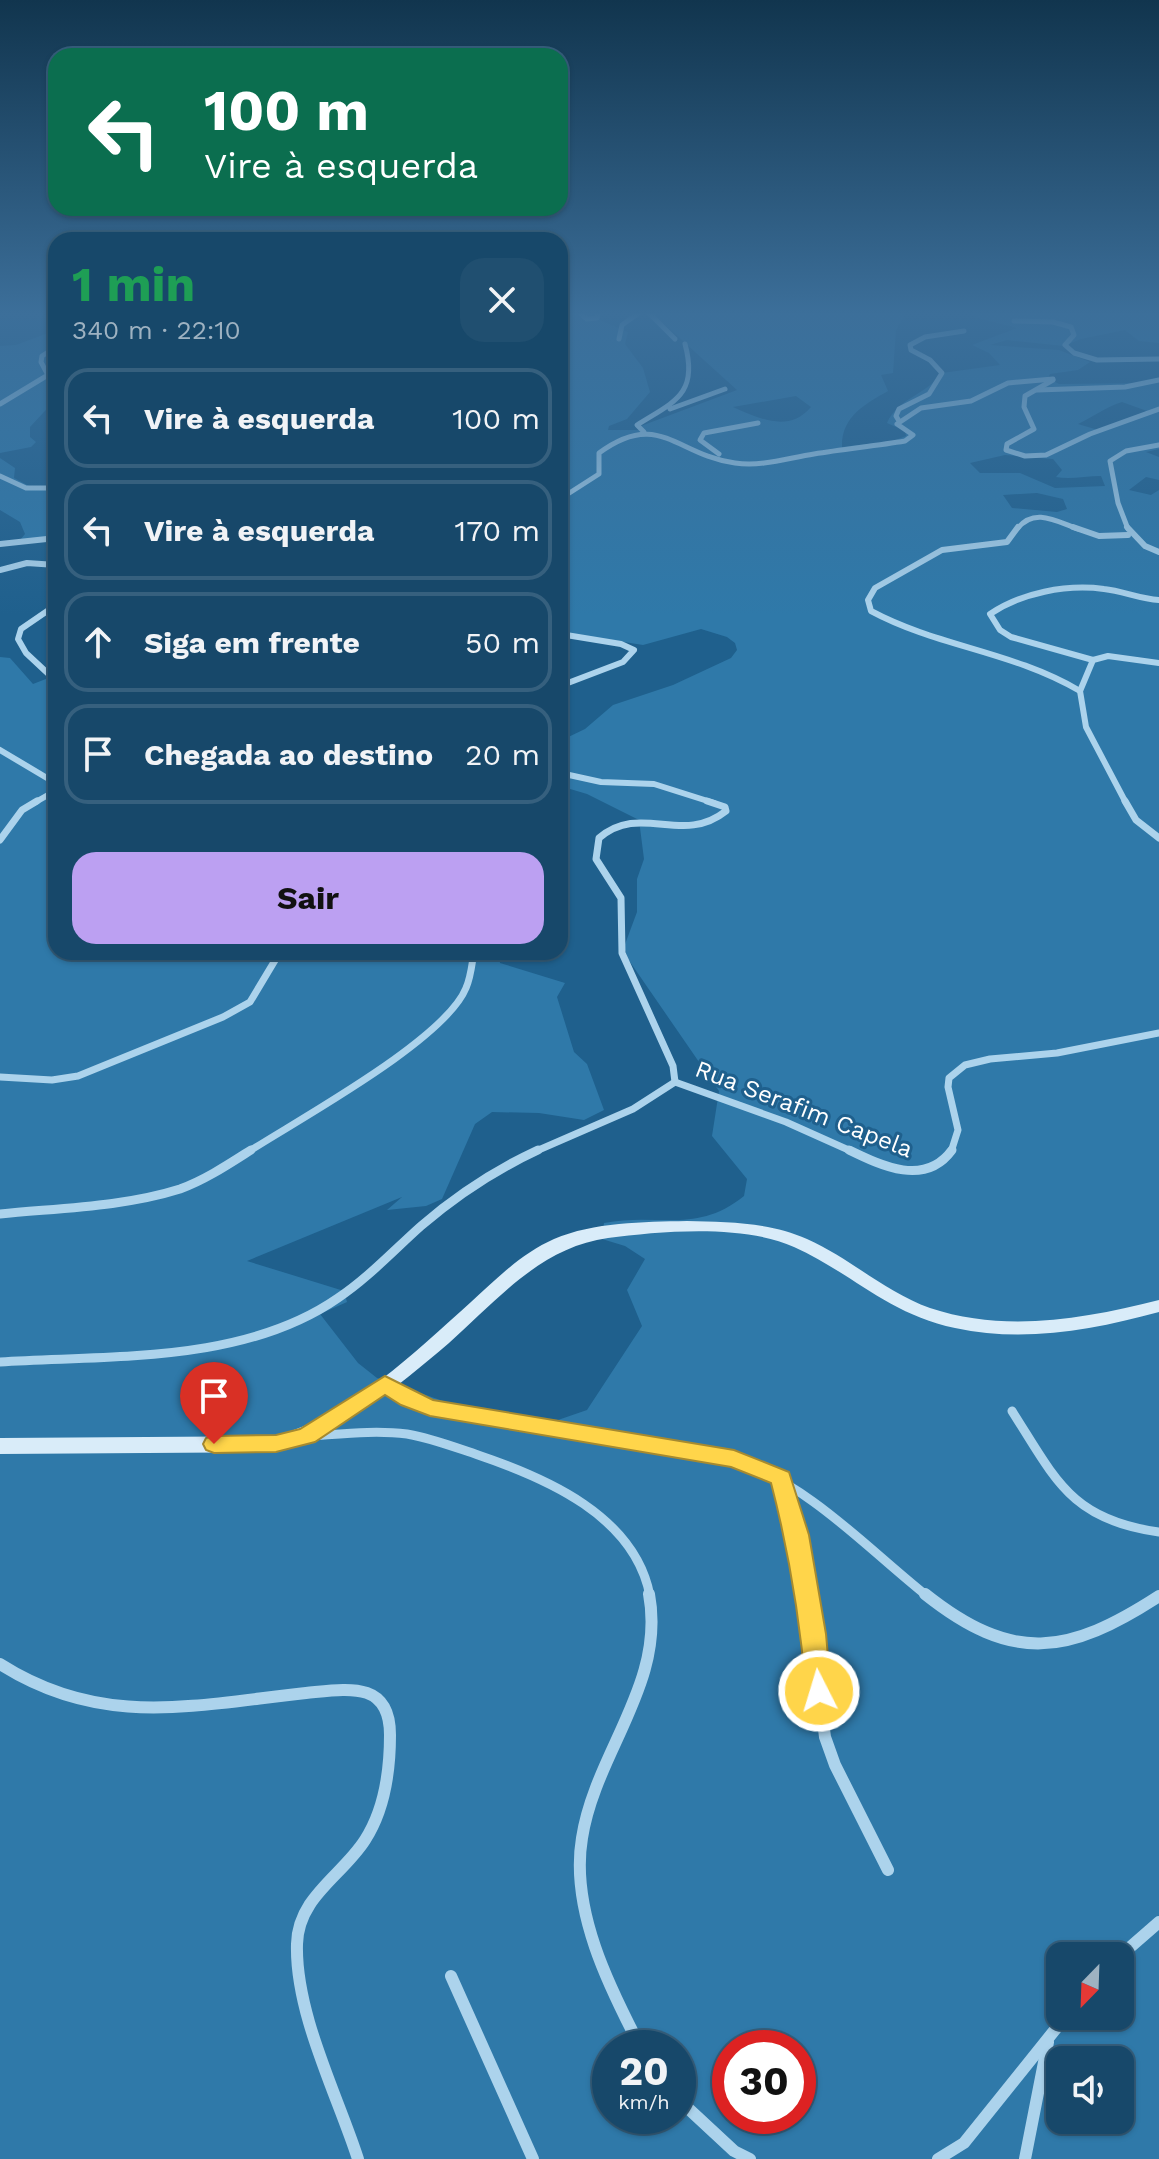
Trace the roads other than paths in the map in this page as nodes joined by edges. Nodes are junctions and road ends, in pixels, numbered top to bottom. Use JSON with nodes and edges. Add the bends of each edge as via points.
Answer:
{"nodes":[{"id":1,"x":658,"y":414,"type":"edge"},
{"id":2,"x":897,"y":414,"type":"edge"},
{"id":3,"x":911,"y":414,"type":"edge"},
{"id":4,"x":1028,"y":414,"type":"edge"},
{"id":5,"x":1146,"y":414,"type":"edge"},
{"id":6,"x":899,"y":421,"type":"junction"},
{"id":7,"x":758,"y":423,"type":"dead end"},
{"id":8,"x":644,"y":432,"type":"junction"},
{"id":9,"x":1159,"y":445,"type":"edge"},
{"id":10,"x":746,"y":464,"type":"junction"},
{"id":11,"x":0,"y":476,"type":"edge"},
{"id":12,"x":48,"y":488,"type":"edge"},
{"id":13,"x":568,"y":494,"type":"edge"},
{"id":14,"x":1128,"y":535,"type":"junction"},
{"id":15,"x":48,"y":539,"type":"edge"},
{"id":16,"x":0,"y":544,"type":"edge"},
{"id":17,"x":1159,"y":552,"type":"edge"},
{"id":18,"x":48,"y":564,"type":"edge"},
{"id":19,"x":0,"y":570,"type":"edge"},
{"id":20,"x":1159,"y":600,"type":"edge"},
{"id":21,"x":48,"y":610,"type":"edge"},
{"id":22,"x":568,"y":635,"type":"edge"},
{"id":23,"x":1093,"y":660,"type":"junction"},
{"id":24,"x":1159,"y":663,"type":"edge"},
{"id":25,"x":48,"y":674,"type":"edge"},
{"id":26,"x":568,"y":683,"type":"edge"},
{"id":27,"x":1080,"y":691,"type":"junction"},
{"id":28,"x":0,"y":750,"type":"edge"},
{"id":29,"x":568,"y":775,"type":"edge"},
{"id":30,"x":48,"y":779,"type":"edge"},
{"id":31,"x":48,"y":795,"type":"edge"},
{"id":32,"x":1159,"y":838,"type":"edge"},
{"id":33,"x":0,"y":840,"type":"edge"},
{"id":34,"x":275,"y":960,"type":"edge"},
{"id":35,"x":472,"y":960,"type":"edge"},
{"id":36,"x":1159,"y":1033,"type":"edge"},
{"id":37,"x":0,"y":1077,"type":"edge"},
{"id":38,"x":675,"y":1082,"type":"junction"},
{"id":39,"x":0,"y":1214,"type":"edge"},
{"id":40,"x":1159,"y":1306,"type":"edge"},
{"id":41,"x":0,"y":1362,"type":"edge"},
{"id":42,"x":385,"y":1384,"type":"junction"},
{"id":43,"x":1012,"y":1411,"type":"dead end"},
{"id":44,"x":307,"y":1436,"type":"junction"},
{"id":45,"x":0,"y":1446,"type":"edge"},
{"id":46,"x":781,"y":1478,"type":"junction"},
{"id":47,"x":1159,"y":1532,"type":"edge"},
{"id":48,"x":1159,"y":1596,"type":"edge"},
{"id":49,"x":0,"y":1664,"type":"edge"},
{"id":50,"x":888,"y":1870,"type":"dead end"},
{"id":51,"x":1159,"y":1922,"type":"edge"},
{"id":52,"x":1134,"y":1944,"type":"edge"},
{"id":53,"x":451,"y":1976,"type":"dead end"},
{"id":54,"x":633,"y":2030,"type":"edge"},
{"id":55,"x":1055,"y":2030,"type":"edge"},
{"id":56,"x":1049,"y":2038,"type":"junction"},
{"id":57,"x":696,"y":2116,"type":"edge"},
{"id":58,"x":358,"y":2159,"type":"edge"},
{"id":59,"x":533,"y":2159,"type":"edge"},
{"id":60,"x":750,"y":2159,"type":"edge"},
{"id":61,"x":938,"y":2159,"type":"edge"},
{"id":62,"x":1025,"y":2159,"type":"edge"}],
"edges":[{"from":1,"to":8,"type":"street","via":[[637,425]]},
{"from":2,"to":6,"type":"street"},
{"from":3,"to":6,"type":"street"},
{"from":4,"to":5,"type":"street","via":[[1034,429],[1007,444],[1011,453],[1046,455]]},
{"from":6,"to":10,"type":"street","via":[[911,439]]},
{"from":7,"to":10,"type":"street","via":[[710,430],[701,437],[710,450]]},
{"from":8,"to":10,"type":"street","via":[[722,461]]},
{"from":8,"to":13,"type":"street","via":[[612,441],[599,453],[599,474]]},
{"from":9,"to":14,"type":"street","via":[[1111,458]]},
{"from":11,"to":12,"type":"street","via":[[26,488]]},
{"from":14,"to":17,"type":"street"},
{"from":14,"to":27,"type":"street","via":[[1101,539],[1055,520],[1031,517],[1007,542],[937,552],[875,588],[868,600],[871,611],[895,626],[1027,663]]},
{"from":15,"to":16,"type":"street"},
{"from":18,"to":19,"type":"street"},
{"from":20,"to":23,"type":"street","via":[[1079,588],[1024,598],[990,614],[1011,637]]},
{"from":21,"to":25,"type":"street","via":[[21,629],[18,639]]},
{"from":22,"to":26,"type":"street","via":[[634,650],[623,662]]},
{"from":23,"to":24,"type":"street","via":[[1108,656]]},
{"from":23,"to":27,"type":"street"},
{"from":27,"to":32,"type":"street","via":[[1086,727],[1128,808]]},
{"from":28,"to":30,"type":"street"},
{"from":29,"to":38,"type":"street","name":"Rua Serafim Capela","via":[[654,784],[725,807],[707,826],[649,823],[612,831],[595,844],[597,862],[621,897],[621,952],[673,1066]]},
{"from":31,"to":33,"type":"street","via":[[22,810]]},
{"from":34,"to":37,"type":"street","via":[[250,1002],[103,1069],[52,1080]]},
{"from":35,"to":39,"type":"street","via":[[466,989],[439,1024],[409,1049],[220,1170],[182,1188],[136,1200]]},
{"from":36,"to":38,"type":"street","name":"Rua Serafim Capela","via":[[957,1069],[948,1080],[947,1093],[960,1121],[959,1134],[940,1164],[915,1172]]},
{"from":38,"to":41,"type":"street","name":"Rua Serafim Capela","via":[[638,1108],[494,1172],[353,1287],[299,1320],[235,1340],[167,1350]]},
{"from":40,"to":42,"type":"street","via":[[1041,1329],[983,1328],[891,1298],[770,1233],[641,1229],[581,1236],[543,1253]]},
{"from":42,"to":44,"type":"street"},
{"from":42,"to":46,"type":"street","via":[[430,1407],[734,1458]]},
{"from":43,"to":47,"type":"street","via":[[1064,1491],[1089,1514],[1114,1525]]},
{"from":44,"to":45,"type":"street","via":[[276,1444]]},
{"from":44,"to":54,"type":"street","via":[[408,1435],[510,1467],[596,1511],[618,1530],[641,1567],[652,1600],[650,1656],[596,1790],[580,1866],[594,1943]]},
{"from":46,"to":48,"type":"street","via":[[966,1623],[1012,1643],[1067,1641]]},
{"from":46,"to":50,"type":"street","via":[[814,1634],[825,1737]]},
{"from":49,"to":58,"type":"street","via":[[20,1680],[94,1704],[162,1707],[339,1692],[371,1695],[385,1705],[390,1739],[380,1809],[358,1851],[319,1890],[298,1928],[298,1960],[309,2014]]},
{"from":51,"to":52,"type":"street"},
{"from":53,"to":59,"type":"street"},
{"from":55,"to":56,"type":"street"},
{"from":56,"to":61,"type":"street","via":[[964,2143]]},
{"from":56,"to":62,"type":"street"},
{"from":57,"to":60,"type":"street"}]}
